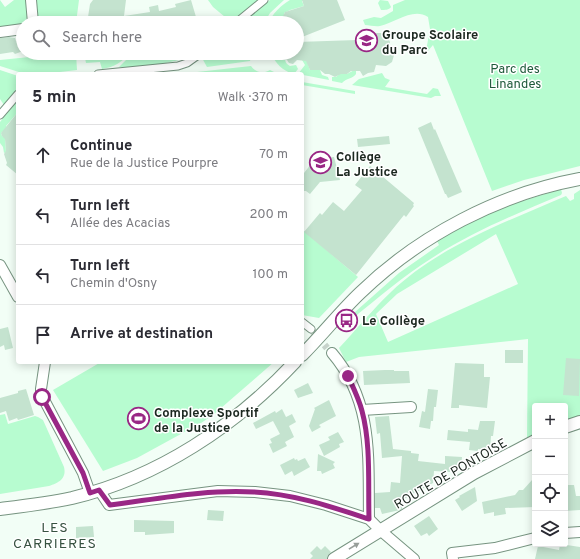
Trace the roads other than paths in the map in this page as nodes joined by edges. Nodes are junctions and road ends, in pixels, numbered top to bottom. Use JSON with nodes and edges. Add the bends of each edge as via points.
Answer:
{"nodes":[{"id":1,"x":31,"y":0,"type":"edge"},
{"id":2,"x":264,"y":0,"type":"edge"},
{"id":3,"x":32,"y":16,"type":"edge"},
{"id":4,"x":245,"y":16,"type":"edge"},
{"id":5,"x":16,"y":30,"type":"edge"},
{"id":6,"x":0,"y":32,"type":"edge"},
{"id":7,"x":191,"y":60,"type":"edge"},
{"id":8,"x":120,"y":72,"type":"edge"},
{"id":9,"x":16,"y":96,"type":"edge"},
{"id":10,"x":0,"y":115,"type":"edge"},
{"id":11,"x":580,"y":180,"type":"edge"},
{"id":12,"x":0,"y":265,"type":"edge"},
{"id":13,"x":16,"y":293,"type":"edge"},
{"id":14,"x":304,"y":324,"type":"edge"},
{"id":15,"x":311,"y":329,"type":"tunnel mouth"},
{"id":16,"x":329,"y":350,"type":"tunnel mouth"},
{"id":17,"x":304,"y":353,"type":"edge"},
{"id":18,"x":45,"y":364,"type":"edge"},
{"id":19,"x":294,"y":364,"type":"edge"},
{"id":20,"x":410,"y":407,"type":"dead end"},
{"id":21,"x":362,"y":410,"type":"junction"},
{"id":22,"x":580,"y":422,"type":"edge"},
{"id":23,"x":568,"y":426,"type":"edge"},
{"id":24,"x":532,"y":443,"type":"edge"},
{"id":25,"x":94,"y":491,"type":"junction"},
{"id":26,"x":0,"y":509,"type":"edge"},
{"id":27,"x":369,"y":519,"type":"junction"},
{"id":28,"x":380,"y":530,"type":"junction"},
{"id":29,"x":580,"y":532,"type":"edge"},
{"id":30,"x":568,"y":533,"type":"edge"},
{"id":31,"x":532,"y":539,"type":"edge"},
{"id":32,"x":453,"y":556,"type":"edge"},
{"id":33,"x":334,"y":559,"type":"edge"},
{"id":34,"x":414,"y":559,"type":"edge"}],
"edges":[{"from":1,"to":3,"type":"street"},
{"from":2,"to":4,"type":"street"},
{"from":5,"to":6,"type":"street"},
{"from":7,"to":8,"type":"street","via":[[178,66]]},
{"from":9,"to":10,"type":"street"},
{"from":11,"to":17,"type":"street","via":[[531,192],[493,206],[430,239],[391,266],[360,293]]},
{"from":12,"to":13,"type":"street"},
{"from":14,"to":15,"type":"street"},
{"from":16,"to":21,"type":"street","via":[[342,365]]},
{"from":18,"to":25,"type":"street","via":[[41,394]]},
{"from":19,"to":25,"type":"street","via":[[253,403],[213,434],[170,460]]},
{"from":20,"to":21,"type":"street"},
{"from":21,"to":27,"type":"street","via":[[367,436]]},
{"from":22,"to":23,"type":"street"},
{"from":24,"to":28,"type":"street","name":"ROUTE DE PONTOISE","via":[[474,473]]},
{"from":25,"to":26,"type":"street","via":[[58,500]]},
{"from":25,"to":27,"type":"street","via":[[110,505],[218,491],[255,492],[290,496]]},
{"from":27,"to":28,"type":"street"},
{"from":33,"to":28,"type":"street","name":"ROUTE DE PONTOISE","one_way":true},
{"from":28,"to":34,"type":"street"},
{"from":29,"to":30,"type":"street"},
{"from":31,"to":32,"type":"street"}]}
